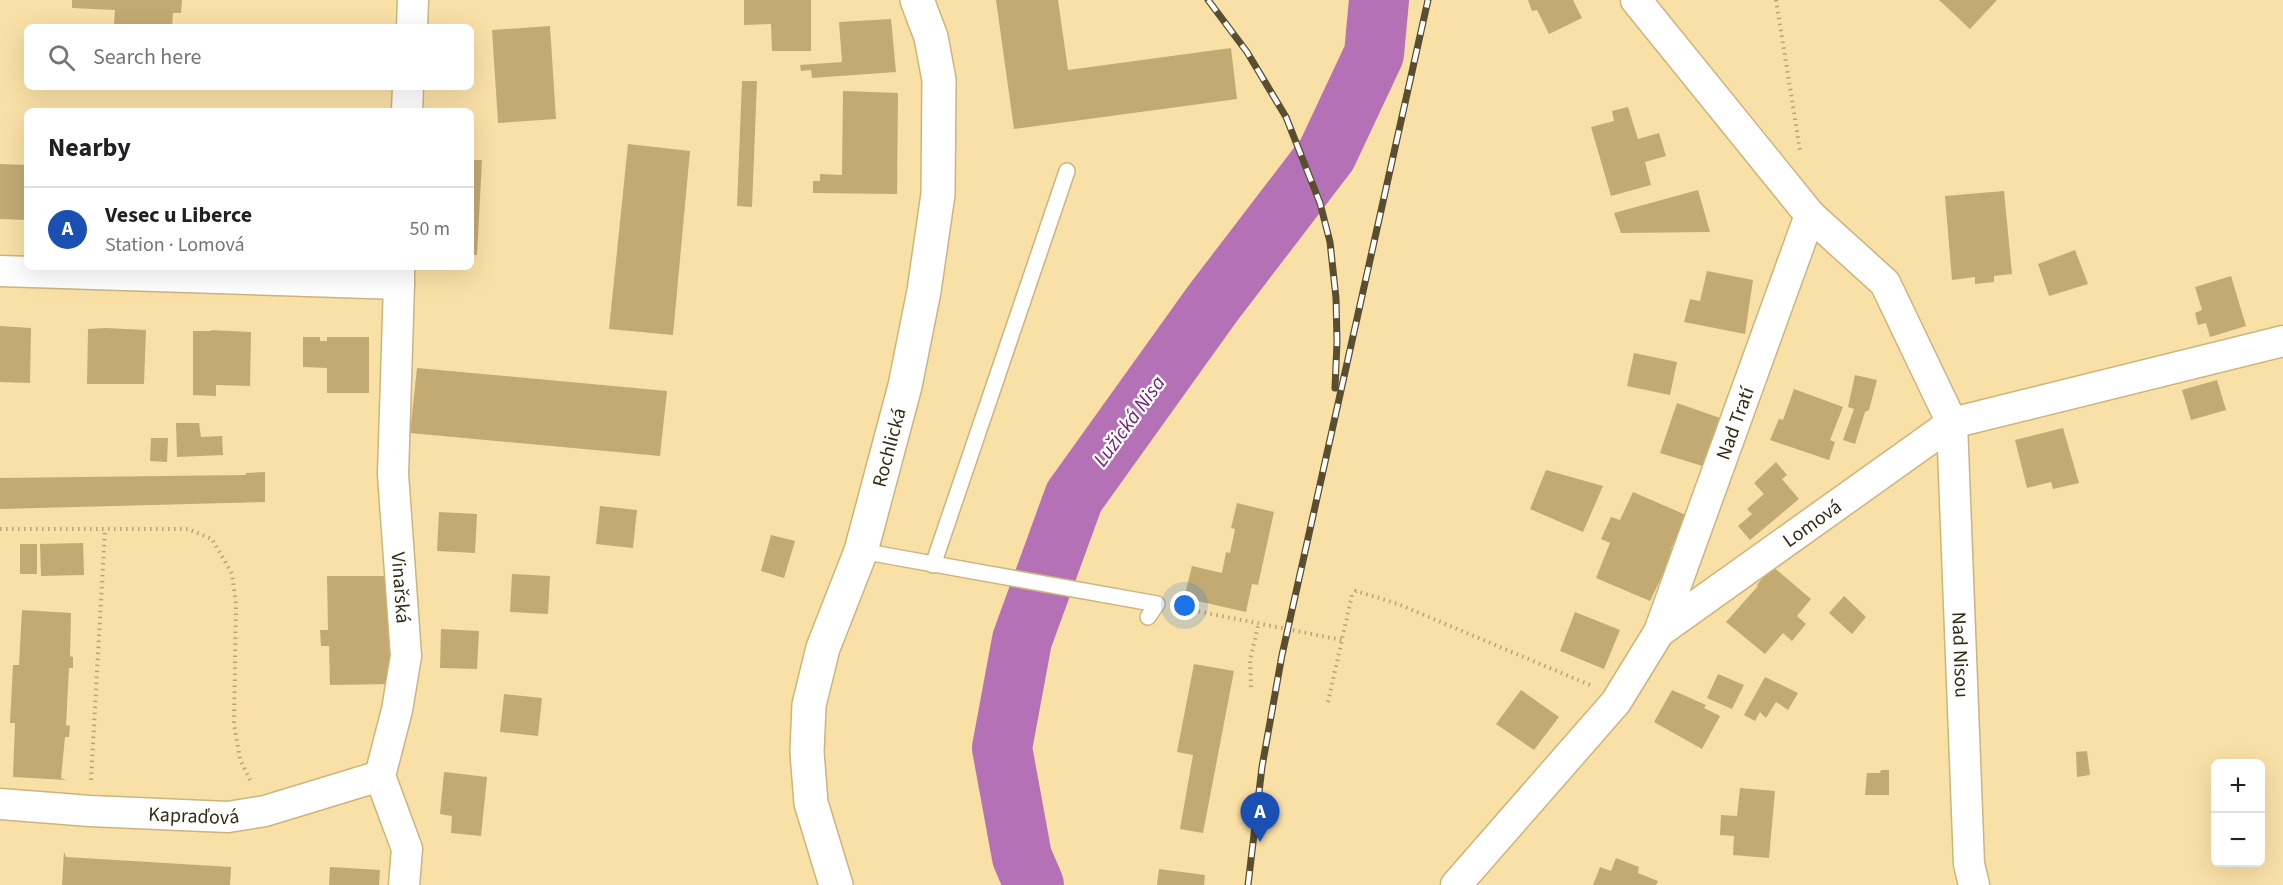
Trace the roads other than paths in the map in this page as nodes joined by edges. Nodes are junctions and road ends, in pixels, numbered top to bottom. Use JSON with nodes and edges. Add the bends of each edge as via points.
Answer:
{"nodes":[{"id":1,"x":413,"y":0,"type":"edge"},
{"id":2,"x":917,"y":0,"type":"edge"},
{"id":3,"x":1636,"y":0,"type":"edge"},
{"id":4,"x":411,"y":24,"type":"edge"},
{"id":5,"x":408,"y":90,"type":"edge"},
{"id":6,"x":407,"y":108,"type":"edge"},
{"id":7,"x":1067,"y":171,"type":"dead end"},
{"id":8,"x":1810,"y":215,"type":"junction"},
{"id":9,"x":0,"y":272,"type":"edge"},
{"id":10,"x":399,"y":275,"type":"edge"},
{"id":11,"x":2283,"y":341,"type":"edge"},
{"id":12,"x":1952,"y":423,"type":"junction"},
{"id":13,"x":861,"y":551,"type":"junction"},
{"id":14,"x":933,"y":565,"type":"junction"},
{"id":15,"x":1148,"y":618,"type":"dead end"},
{"id":16,"x":1659,"y":632,"type":"junction"},
{"id":17,"x":380,"y":776,"type":"junction"},
{"id":18,"x":0,"y":804,"type":"edge"},
{"id":19,"x":404,"y":885,"type":"edge"},
{"id":20,"x":836,"y":885,"type":"edge"},
{"id":21,"x":1456,"y":885,"type":"edge"},
{"id":22,"x":1974,"y":885,"type":"edge"}],
"edges":[{"from":1,"to":4,"type":"street"},
{"from":2,"to":13,"type":"street","name":"Rochlická","via":[[931,37],[939,80],[938,194],[905,386]]},
{"from":3,"to":8,"type":"street"},
{"from":5,"to":6,"type":"street"},
{"from":7,"to":14,"type":"lane"},
{"from":8,"to":12,"type":"street","via":[[1885,283]]},
{"from":8,"to":16,"type":"street","name":"Nad Tratí"},
{"from":9,"to":10,"type":"street"},
{"from":10,"to":17,"type":"street","name":"Vinařská","via":[[393,474],[406,656]]},
{"from":11,"to":12,"type":"street","name":"Lomová"},
{"from":12,"to":16,"type":"street","name":"Lomová"},
{"from":12,"to":22,"type":"street","name":"Nad Nisou","via":[[1969,852]]},
{"from":13,"to":14,"type":"lane"},
{"from":13,"to":20,"type":"street","name":"Rochlická","via":[[823,648],[809,705],[811,803]]},
{"from":14,"to":15,"type":"lane","via":[[1157,604]]},
{"from":16,"to":21,"type":"street","name":"Lomová","via":[[1616,702]]},
{"from":17,"to":18,"type":"street","name":"Kapraďová","via":[[265,811],[228,817]]},
{"from":17,"to":19,"type":"street","via":[[407,849]]}]}
